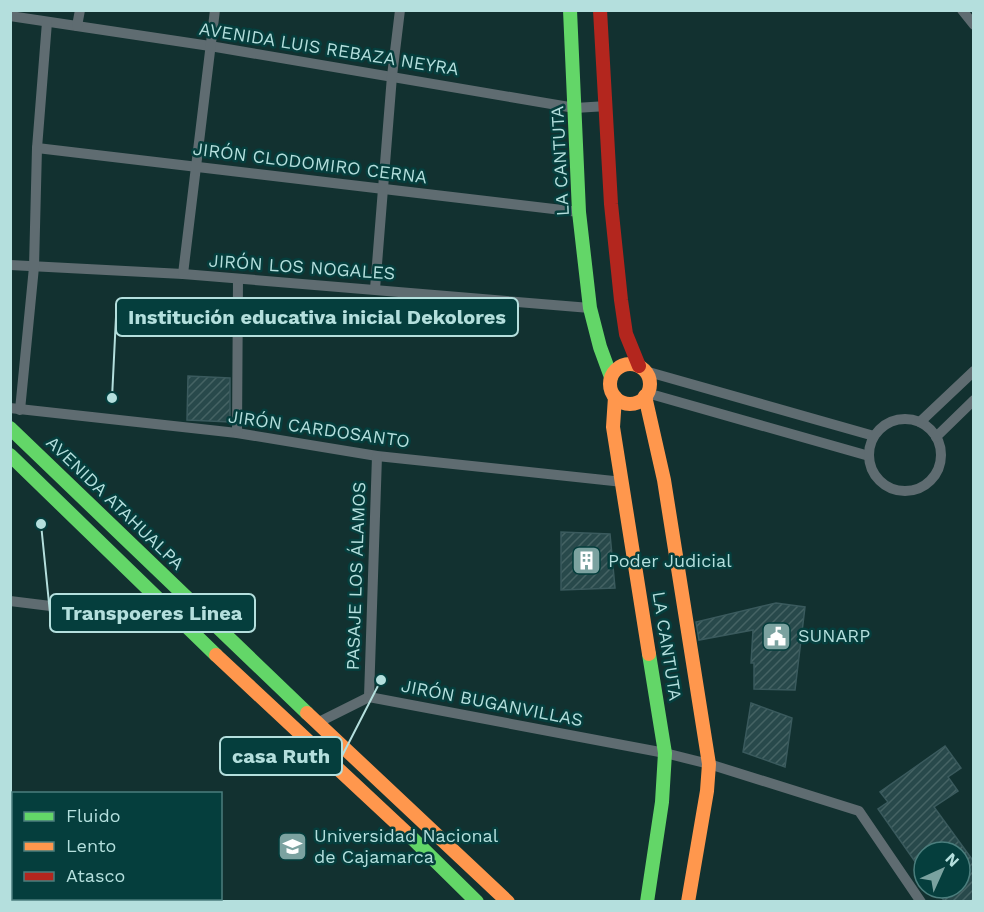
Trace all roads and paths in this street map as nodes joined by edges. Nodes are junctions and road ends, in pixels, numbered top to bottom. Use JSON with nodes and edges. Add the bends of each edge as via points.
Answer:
{"nodes":[{"id":1,"x":80,"y":10,"type":"edge"},
{"id":2,"x":214,"y":10,"type":"edge"},
{"id":3,"x":400,"y":10,"type":"edge"},
{"id":4,"x":570,"y":10,"type":"edge"},
{"id":5,"x":600,"y":10,"type":"edge"},
{"id":6,"x":962,"y":10,"type":"edge"},
{"id":7,"x":10,"y":16,"type":"edge"},
{"id":8,"x":47,"y":22,"type":"junction"},
{"id":9,"x":974,"y":25,"type":"edge"},
{"id":10,"x":77,"y":26,"type":"junction"},
{"id":11,"x":210,"y":46,"type":"junction"},
{"id":12,"x":392,"y":76,"type":"junction"},
{"id":13,"x":607,"y":106,"type":"junction"},
{"id":14,"x":575,"y":108,"type":"junction"},
{"id":15,"x":37,"y":148,"type":"junction"},
{"id":16,"x":196,"y":166,"type":"junction"},
{"id":17,"x":384,"y":188,"type":"junction"},
{"id":18,"x":579,"y":212,"type":"junction"},
{"id":19,"x":10,"y":265,"type":"edge"},
{"id":20,"x":34,"y":267,"type":"junction"},
{"id":21,"x":183,"y":274,"type":"junction"},
{"id":22,"x":238,"y":279,"type":"junction"},
{"id":23,"x":375,"y":289,"type":"junction"},
{"id":24,"x":590,"y":308,"type":"junction"},
{"id":25,"x":642,"y":369,"type":"junction"},
{"id":26,"x":974,"y":371,"type":"edge"},
{"id":27,"x":611,"y":377,"type":"junction"},
{"id":28,"x":646,"y":394,"type":"junction"},
{"id":29,"x":615,"y":397,"type":"junction"},
{"id":30,"x":974,"y":400,"type":"edge"},
{"id":31,"x":15,"y":409,"type":"edge"},
{"id":32,"x":920,"y":422,"type":"junction"},
{"id":33,"x":10,"y":428,"type":"edge"},
{"id":34,"x":237,"y":434,"type":"junction"},
{"id":35,"x":874,"y":436,"type":"junction"},
{"id":36,"x":936,"y":437,"type":"junction"},
{"id":37,"x":10,"y":455,"type":"edge"},
{"id":38,"x":377,"y":456,"type":"junction"},
{"id":39,"x":869,"y":456,"type":"junction"},
{"id":40,"x":623,"y":482,"type":"junction"},
{"id":41,"x":10,"y":601,"type":"edge"},
{"id":42,"x":182,"y":623,"type":"junction"},
{"id":43,"x":369,"y":697,"type":"junction"},
{"id":44,"x":317,"y":723,"type":"junction"},
{"id":45,"x":665,"y":753,"type":"junction"},
{"id":46,"x":709,"y":764,"type":"junction"},
{"id":47,"x":477,"y":902,"type":"edge"},
{"id":48,"x":508,"y":902,"type":"edge"},
{"id":49,"x":647,"y":902,"type":"edge"},
{"id":50,"x":688,"y":902,"type":"edge"},
{"id":51,"x":921,"y":902,"type":"edge"}],
"edges":[{"from":1,"to":10,"type":"street"},
{"from":2,"to":11,"type":"street"},
{"from":3,"to":12,"type":"street"},
{"from":4,"to":14,"type":"street","name":"LA CANTUTA"},
{"from":5,"to":13,"type":"street","name":"LA CANTUTA"},
{"from":6,"to":9,"type":"street"},
{"from":7,"to":8,"type":"street","name":"AVENIDA LUIS REBAZA NEYRA"},
{"from":8,"to":10,"type":"street","name":"AVENIDA LUIS REBAZA NEYRA"},
{"from":8,"to":15,"type":"street"},
{"from":10,"to":11,"type":"street","name":"AVENIDA LUIS REBAZA NEYRA"},
{"from":11,"to":12,"type":"street","name":"AVENIDA LUIS REBAZA NEYRA"},
{"from":11,"to":16,"type":"street"},
{"from":12,"to":14,"type":"street","name":"AVENIDA LUIS REBAZA NEYRA"},
{"from":12,"to":17,"type":"street"},
{"from":13,"to":14,"type":"street","name":"AVENIDA LUIS REBAZA NEYRA"},
{"from":13,"to":25,"type":"street","name":"LA CANTUTA","via":[[611,204],[621,300],[626,334]]},
{"from":14,"to":18,"type":"street","name":"LA CANTUTA"},
{"from":15,"to":16,"type":"street","name":"JIRÓN CLODOMIRO CERNA"},
{"from":15,"to":20,"type":"street"},
{"from":16,"to":17,"type":"street","name":"JIRÓN CLODOMIRO CERNA"},
{"from":16,"to":21,"type":"street"},
{"from":17,"to":18,"type":"street","name":"JIRÓN CLODOMIRO CERNA"},
{"from":17,"to":23,"type":"street"},
{"from":18,"to":24,"type":"street","name":"LA CANTUTA"},
{"from":19,"to":20,"type":"street","name":"JIRÓN LOS NOGALES"},
{"from":20,"to":21,"type":"street","name":"JIRÓN LOS NOGALES"},
{"from":20,"to":31,"type":"street"},
{"from":21,"to":22,"type":"street","name":"JIRÓN LOS NOGALES"},
{"from":22,"to":23,"type":"street","name":"JIRÓN LOS NOGALES"},
{"from":22,"to":34,"type":"street"},
{"from":23,"to":24,"type":"street","name":"JIRÓN LOS NOGALES"},
{"from":24,"to":27,"type":"street","name":"LA CANTUTA"},
{"from":25,"to":27,"type":"street","via":[[632,364],[619,367]]},
{"from":25,"to":28,"type":"street","name":"LA CANTUTA","via":[[649,380]]},
{"from":25,"to":35,"type":"street"},
{"from":26,"to":32,"type":"street"},
{"from":27,"to":29,"type":"street","name":"LA CANTUTA"},
{"from":28,"to":29,"type":"street","via":[[634,403]]},
{"from":28,"to":39,"type":"street"},
{"from":28,"to":46,"type":"street","name":"LA CANTUTA","via":[[664,480]]},
{"from":29,"to":40,"type":"street","name":"LA CANTUTA","via":[[613,427]]},
{"from":30,"to":36,"type":"street"},
{"from":31,"to":34,"type":"street","name":"JIRÓN CARDOSANTO"},
{"from":32,"to":35,"type":"street","via":[[894,420]]},
{"from":32,"to":36,"type":"street"},
{"from":33,"to":44,"type":"street","name":"AVENIDA ATAHUALPA"},
{"from":34,"to":38,"type":"street","name":"JIRÓN CARDOSANTO"},
{"from":35,"to":39,"type":"street"},
{"from":36,"to":39,"type":"street","via":[[940,465],[932,480],[918,490],[901,491],[885,485],[873,473]]},
{"from":37,"to":42,"type":"street"},
{"from":38,"to":40,"type":"street","name":"JIRÓN CARDOSANTO"},
{"from":38,"to":43,"type":"street","name":"PASAJE LOS ÁLAMOS"},
{"from":40,"to":45,"type":"street","name":"LA CANTUTA"},
{"from":41,"to":42,"type":"street"},
{"from":42,"to":47,"type":"street"},
{"from":43,"to":44,"type":"street"},
{"from":43,"to":45,"type":"street","name":"JIRÓN BUGANVILLAS"},
{"from":44,"to":48,"type":"street","name":"AVENIDA ATAHUALPA"},
{"from":45,"to":46,"type":"street","name":"JIRÓN BUGANVILLAS"},
{"from":45,"to":49,"type":"street","name":"LA CANTUTA"},
{"from":46,"to":50,"type":"street","name":"LA CANTUTA"},
{"from":46,"to":51,"type":"street","name":"JIRÓN BUGANVILLAS","via":[[859,811]]}]}
